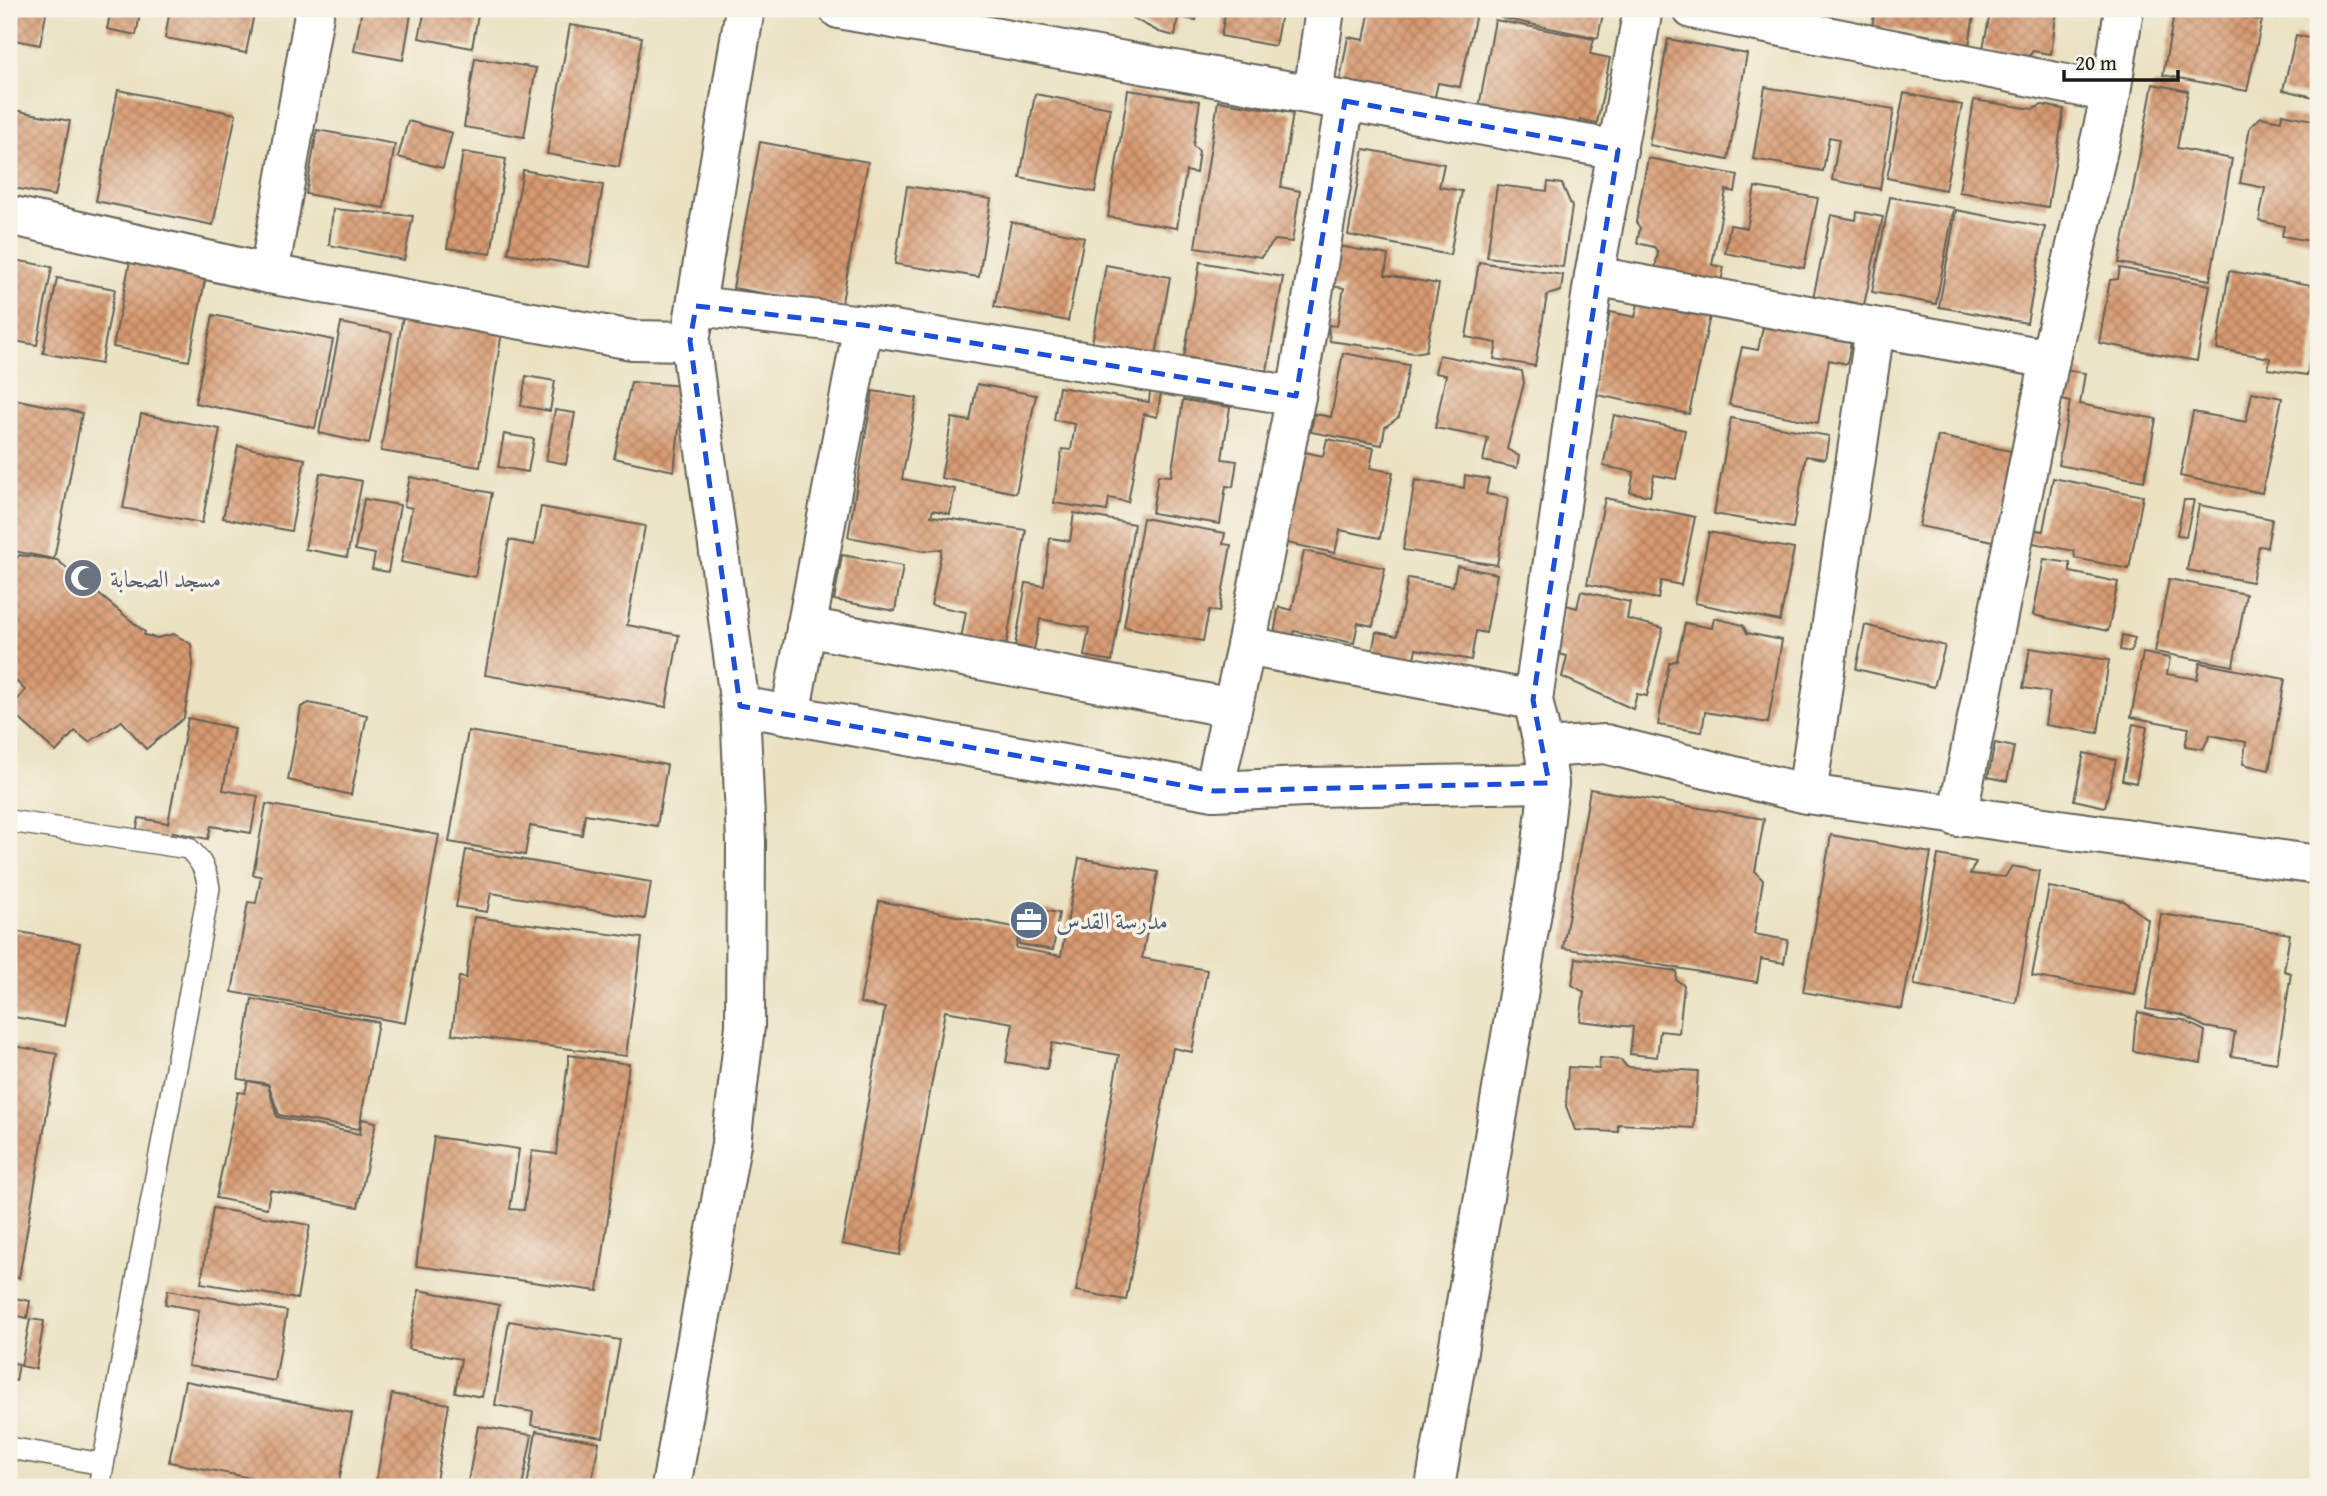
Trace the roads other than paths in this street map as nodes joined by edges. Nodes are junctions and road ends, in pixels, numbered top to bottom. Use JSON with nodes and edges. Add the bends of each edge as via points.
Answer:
{"nodes":[{"id":1,"x":315,"y":9,"type":"edge"},
{"id":2,"x":745,"y":9,"type":"edge"},
{"id":3,"x":839,"y":9,"type":"edge"},
{"id":4,"x":1325,"y":9,"type":"edge"},
{"id":5,"x":1643,"y":9,"type":"edge"},
{"id":6,"x":1692,"y":9,"type":"edge"},
{"id":7,"x":2124,"y":9,"type":"edge"},
{"id":8,"x":2110,"y":93,"type":"junction"},
{"id":9,"x":1329,"y":98,"type":"junction"},
{"id":10,"x":1618,"y":150,"type":"junction"},
{"id":11,"x":9,"y":215,"type":"edge"},
{"id":12,"x":269,"y":274,"type":"junction"},
{"id":13,"x":1594,"y":276,"type":"junction"},
{"id":14,"x":693,"y":323,"type":"junction"},
{"id":15,"x":863,"y":325,"type":"junction"},
{"id":16,"x":1874,"y":328,"type":"junction"},
{"id":17,"x":2050,"y":359,"type":"junction"},
{"id":18,"x":1296,"y":396,"type":"junction"},
{"id":19,"x":806,"y":627,"type":"junction"},
{"id":20,"x":1246,"y":646,"type":"junction"},
{"id":21,"x":1533,"y":700,"type":"junction"},
{"id":22,"x":740,"y":706,"type":"junction"},
{"id":23,"x":1232,"y":708,"type":"junction"},
{"id":24,"x":790,"y":715,"type":"junction"},
{"id":25,"x":1546,"y":765,"type":"junction"},
{"id":26,"x":1214,"y":791,"type":"junction"},
{"id":27,"x":1807,"y":794,"type":"junction"},
{"id":28,"x":1957,"y":817,"type":"junction"},
{"id":29,"x":9,"y":821,"type":"edge"},
{"id":30,"x":2318,"y":865,"type":"edge"},
{"id":31,"x":9,"y":1447,"type":"edge"},
{"id":32,"x":103,"y":1464,"type":"junction"},
{"id":33,"x":99,"y":1487,"type":"edge"},
{"id":34,"x":671,"y":1487,"type":"edge"},
{"id":35,"x":1435,"y":1487,"type":"edge"}],
"edges":[{"from":1,"to":12,"type":"street"},
{"from":2,"to":14,"type":"street"},
{"from":3,"to":9,"type":"street"},
{"from":4,"to":9,"type":"street"},
{"from":5,"to":10,"type":"street"},
{"from":6,"to":8,"type":"street"},
{"from":7,"to":8,"type":"street"},
{"from":8,"to":17,"type":"street"},
{"from":9,"to":10,"type":"street"},
{"from":9,"to":18,"type":"street"},
{"from":10,"to":13,"type":"street"},
{"from":11,"to":12,"type":"street"},
{"from":12,"to":14,"type":"street","via":[[632,340]]},
{"from":13,"to":16,"type":"street"},
{"from":13,"to":21,"type":"street"},
{"from":14,"to":15,"type":"street"},
{"from":14,"to":22,"type":"street"},
{"from":15,"to":18,"type":"street"},
{"from":15,"to":19,"type":"street"},
{"from":16,"to":17,"type":"street"},
{"from":16,"to":27,"type":"street"},
{"from":17,"to":28,"type":"street"},
{"from":18,"to":20,"type":"street"},
{"from":19,"to":23,"type":"street"},
{"from":19,"to":24,"type":"street"},
{"from":20,"to":21,"type":"street"},
{"from":20,"to":23,"type":"street"},
{"from":21,"to":25,"type":"street"},
{"from":22,"to":24,"type":"street"},
{"from":22,"to":34,"type":"street","via":[[746,841],[745,1026],[731,1143]]},
{"from":23,"to":26,"type":"street"},
{"from":24,"to":26,"type":"street"},
{"from":25,"to":26,"type":"street"},
{"from":25,"to":27,"type":"street","via":[[1605,744]]},
{"from":25,"to":35,"type":"street","via":[[1539,870]]},
{"from":27,"to":28,"type":"street"},
{"from":28,"to":30,"type":"street"},
{"from":29,"to":32,"type":"lane","via":[[188,848],[206,872],[209,888]]},
{"from":31,"to":32,"type":"lane"},
{"from":32,"to":33,"type":"lane"}]}
